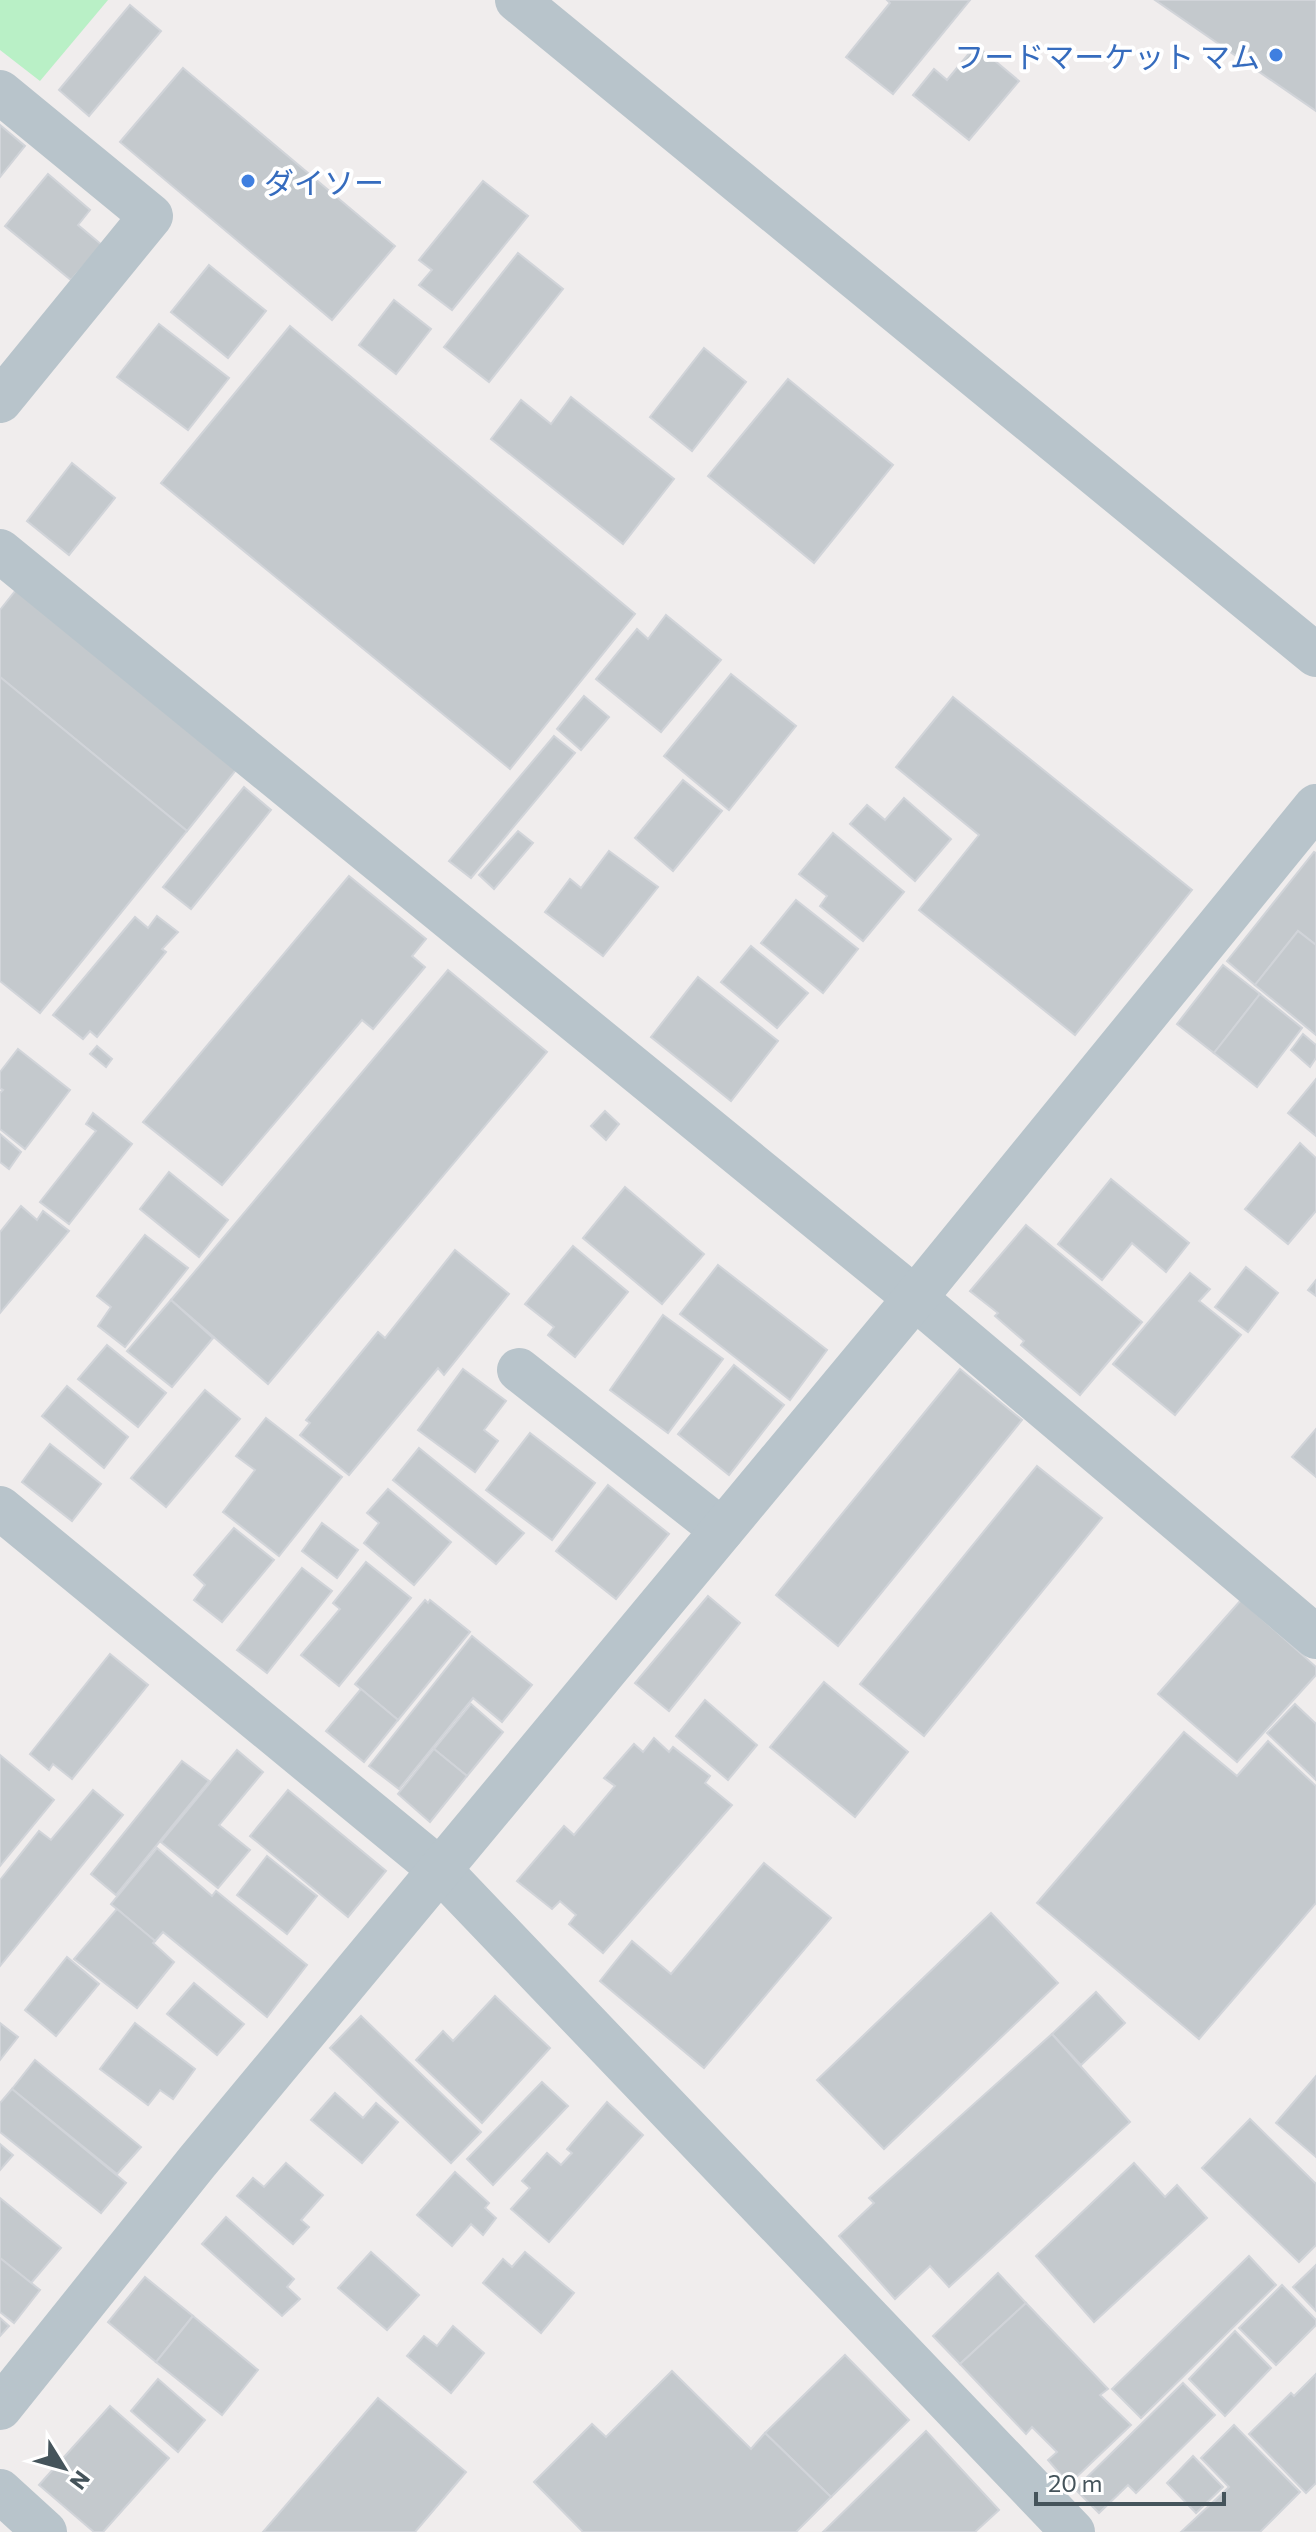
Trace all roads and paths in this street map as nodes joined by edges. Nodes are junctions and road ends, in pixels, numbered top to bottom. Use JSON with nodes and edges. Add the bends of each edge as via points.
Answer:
{"nodes":[{"id":1,"x":517,"y":0,"type":"edge"},
{"id":2,"x":0,"y":92,"type":"edge"},
{"id":3,"x":0,"y":401,"type":"edge"},
{"id":4,"x":0,"y":551,"type":"edge"},
{"id":5,"x":1316,"y":655,"type":"edge"},
{"id":6,"x":1316,"y":806,"type":"edge"},
{"id":7,"x":915,"y":1298,"type":"junction"},
{"id":8,"x":519,"y":1370,"type":"dead end"},
{"id":9,"x":0,"y":1508,"type":"edge"},
{"id":10,"x":722,"y":1530,"type":"junction"},
{"id":11,"x":1316,"y":1637,"type":"edge"},
{"id":12,"x":439,"y":1869,"type":"junction"},
{"id":13,"x":0,"y":2408,"type":"edge"},
{"id":14,"x":0,"y":2491,"type":"edge"},
{"id":15,"x":45,"y":2532,"type":"edge"},
{"id":16,"x":1073,"y":2532,"type":"edge"}],
"edges":[{"from":1,"to":5,"type":"street"},
{"from":2,"to":3,"type":"street","via":[[151,216]]},
{"from":4,"to":7,"type":"street"},
{"from":6,"to":7,"type":"street"},
{"from":7,"to":10,"type":"street"},
{"from":7,"to":11,"type":"street"},
{"from":8,"to":10,"type":"street"},
{"from":9,"to":12,"type":"street"},
{"from":10,"to":12,"type":"street"},
{"from":12,"to":13,"type":"street"},
{"from":12,"to":16,"type":"street"},
{"from":14,"to":15,"type":"street"}]}
